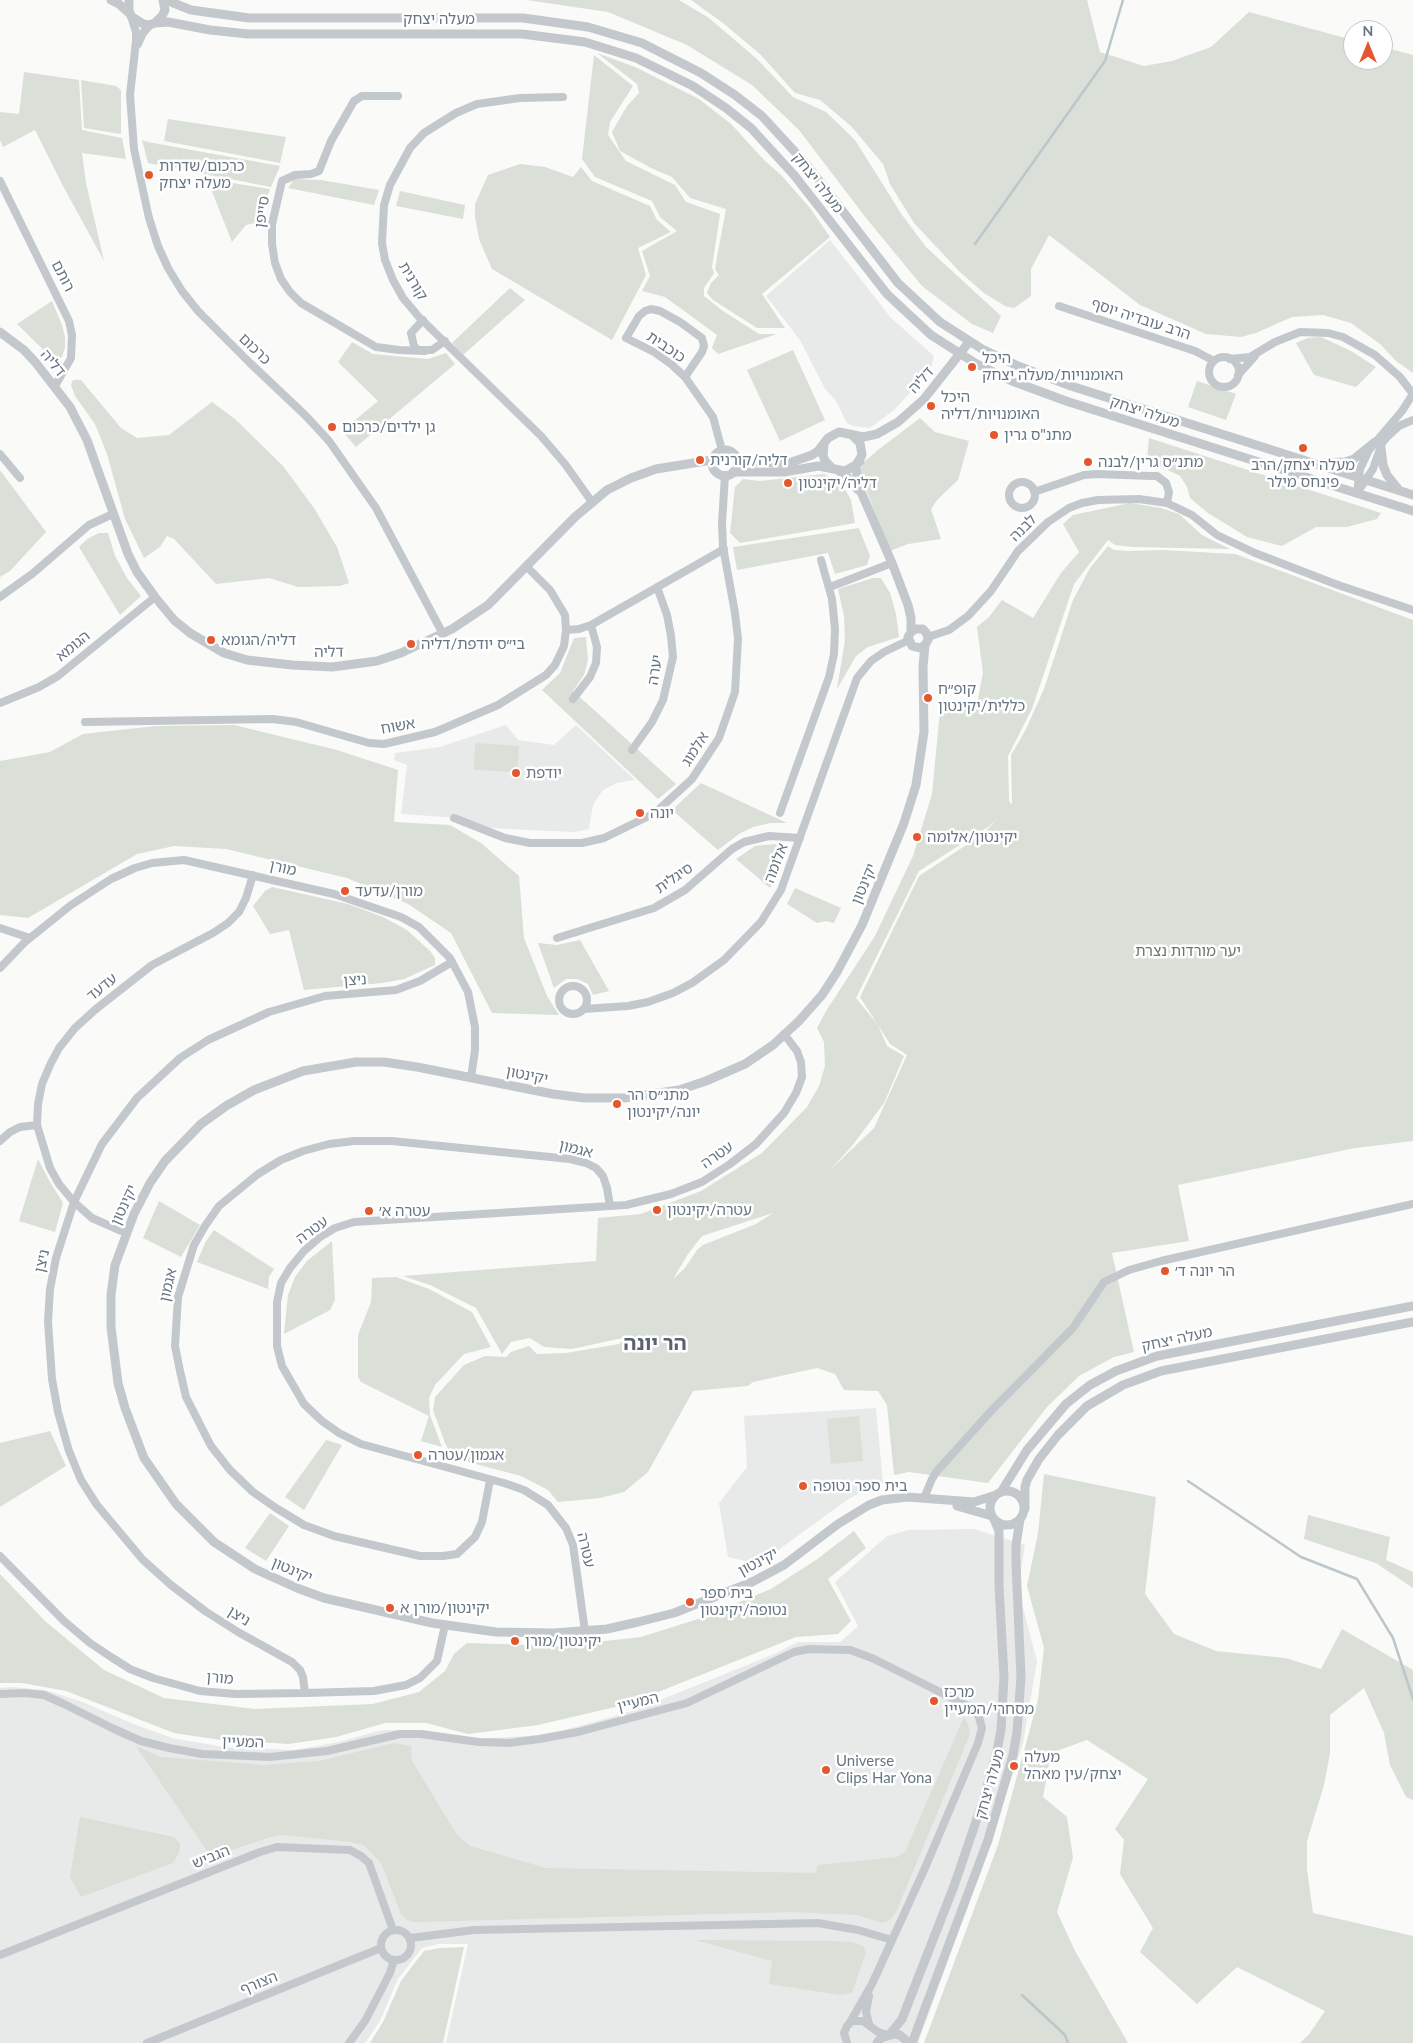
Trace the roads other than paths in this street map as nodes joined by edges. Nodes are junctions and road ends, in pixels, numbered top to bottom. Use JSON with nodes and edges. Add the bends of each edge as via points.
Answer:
{"nodes":[{"id":1,"x":111,"y":0,"type":"edge"},
{"id":2,"x":129,"y":0,"type":"edge"},
{"id":3,"x":165,"y":0,"type":"edge"},
{"id":4,"x":130,"y":15,"type":"junction"},
{"id":5,"x":153,"y":23,"type":"junction"},
{"id":6,"x":136,"y":53,"type":"junction"},
{"id":7,"x":398,"y":96,"type":"dead end"},
{"id":8,"x":563,"y":97,"type":"dead end"},
{"id":9,"x":0,"y":181,"type":"edge"},
{"id":10,"x":1059,"y":306,"type":"dead end"},
{"id":11,"x":423,"y":320,"type":"junction"},
{"id":12,"x":0,"y":332,"type":"edge"},
{"id":13,"x":411,"y":333,"type":"junction"},
{"id":14,"x":445,"y":341,"type":"junction"},
{"id":15,"x":969,"y":342,"type":"junction"},
{"id":16,"x":388,"y":349,"type":"junction"},
{"id":17,"x":425,"y":351,"type":"junction"},
{"id":18,"x":1258,"y":353,"type":"junction"},
{"id":19,"x":960,"y":354,"type":"junction"},
{"id":20,"x":1230,"y":358,"type":"junction"},
{"id":21,"x":1214,"y":361,"type":"junction"},
{"id":22,"x":1238,"y":375,"type":"junction"},
{"id":23,"x":685,"y":377,"type":"junction"},
{"id":24,"x":54,"y":386,"type":"junction"},
{"id":25,"x":1413,"y":394,"type":"edge"},
{"id":26,"x":1407,"y":402,"type":"junction"},
{"id":27,"x":1413,"y":419,"type":"edge"},
{"id":28,"x":885,"y":429,"type":"junction"},
{"id":29,"x":851,"y":434,"type":"junction"},
{"id":30,"x":824,"y":443,"type":"junction"},
{"id":31,"x":1378,"y":445,"type":"junction"},
{"id":32,"x":722,"y":450,"type":"junction"},
{"id":33,"x":0,"y":454,"type":"edge"},
{"id":34,"x":736,"y":457,"type":"junction"},
{"id":35,"x":861,"y":458,"type":"junction"},
{"id":36,"x":712,"y":460,"type":"junction"},
{"id":37,"x":1315,"y":464,"type":"junction"},
{"id":38,"x":836,"y":470,"type":"junction"},
{"id":39,"x":729,"y":474,"type":"junction"},
{"id":40,"x":20,"y":478,"type":"dead end"},
{"id":41,"x":1362,"y":479,"type":"junction"},
{"id":42,"x":1399,"y":490,"type":"junction"},
{"id":43,"x":1034,"y":492,"type":"dead end"},
{"id":44,"x":1357,"y":494,"type":"junction"},
{"id":45,"x":862,"y":495,"type":"junction"},
{"id":46,"x":1413,"y":495,"type":"edge"},
{"id":47,"x":592,"y":502,"type":"junction"},
{"id":48,"x":1167,"y":503,"type":"junction"},
{"id":49,"x":1413,"y":512,"type":"edge"},
{"id":50,"x":113,"y":514,"type":"junction"},
{"id":51,"x":724,"y":549,"type":"junction"},
{"id":52,"x":821,"y":560,"type":"dead end"},
{"id":53,"x":892,"y":563,"type":"junction"},
{"id":54,"x":526,"y":566,"type":"junction"},
{"id":55,"x":657,"y":587,"type":"junction"},
{"id":56,"x":830,"y":587,"type":"junction"},
{"id":57,"x":0,"y":597,"type":"edge"},
{"id":58,"x":155,"y":597,"type":"junction"},
{"id":59,"x":908,"y":605,"type":"junction"},
{"id":60,"x":1413,"y":610,"type":"edge"},
{"id":61,"x":591,"y":625,"type":"junction"},
{"id":62,"x":566,"y":630,"type":"junction"},
{"id":63,"x":443,"y":634,"type":"junction"},
{"id":64,"x":925,"y":637,"type":"junction"},
{"id":65,"x":911,"y":640,"type":"junction"},
{"id":66,"x":923,"y":667,"type":"junction"},
{"id":67,"x":573,"y":698,"type":"dead end"},
{"id":68,"x":0,"y":703,"type":"edge"},
{"id":69,"x":85,"y":722,"type":"dead end"},
{"id":70,"x":632,"y":750,"type":"dead end"},
{"id":71,"x":780,"y":813,"type":"dead end"},
{"id":72,"x":454,"y":818,"type":"dead end"},
{"id":73,"x":800,"y":838,"type":"junction"},
{"id":74,"x":253,"y":875,"type":"junction"},
{"id":75,"x":0,"y":928,"type":"edge"},
{"id":76,"x":30,"y":938,"type":"junction"},
{"id":77,"x":557,"y":938,"type":"dead end"},
{"id":78,"x":452,"y":962,"type":"junction"},
{"id":79,"x":0,"y":968,"type":"edge"},
{"id":80,"x":584,"y":1008,"type":"dead end"},
{"id":81,"x":784,"y":1034,"type":"junction"},
{"id":82,"x":470,"y":1078,"type":"junction"},
{"id":83,"x":37,"y":1125,"type":"junction"},
{"id":84,"x":0,"y":1141,"type":"edge"},
{"id":85,"x":74,"y":1202,"type":"junction"},
{"id":86,"x":1413,"y":1204,"type":"edge"},
{"id":87,"x":610,"y":1206,"type":"junction"},
{"id":88,"x":126,"y":1233,"type":"junction"},
{"id":89,"x":1413,"y":1306,"type":"edge"},
{"id":90,"x":1413,"y":1322,"type":"edge"},
{"id":91,"x":490,"y":1480,"type":"junction"},
{"id":92,"x":998,"y":1494,"type":"junction"},
{"id":93,"x":926,"y":1498,"type":"junction"},
{"id":94,"x":1024,"y":1509,"type":"junction"},
{"id":95,"x":993,"y":1518,"type":"junction"},
{"id":96,"x":1020,"y":1519,"type":"junction"},
{"id":97,"x":0,"y":1556,"type":"edge"},
{"id":98,"x":445,"y":1625,"type":"junction"},
{"id":99,"x":585,"y":1631,"type":"junction"},
{"id":100,"x":305,"y":1693,"type":"junction"},
{"id":101,"x":0,"y":1694,"type":"edge"},
{"id":102,"x":392,"y":1930,"type":"junction"},
{"id":103,"x":410,"y":1938,"type":"junction"},
{"id":104,"x":892,"y":1940,"type":"junction"},
{"id":105,"x":381,"y":1948,"type":"junction"},
{"id":106,"x":0,"y":1955,"type":"edge"},
{"id":107,"x":394,"y":1960,"type":"junction"},
{"id":108,"x":872,"y":1984,"type":"junction"},
{"id":109,"x":849,"y":2024,"type":"junction"},
{"id":110,"x":869,"y":2024,"type":"junction"},
{"id":111,"x":889,"y":2035,"type":"junction"},
{"id":112,"x":846,"y":2042,"type":"edge"},
{"id":113,"x":147,"y":2043,"type":"edge"},
{"id":114,"x":349,"y":2043,"type":"edge"},
{"id":115,"x":877,"y":2043,"type":"edge"},
{"id":116,"x":911,"y":2043,"type":"edge"}],
"edges":[{"from":1,"to":4,"type":"street"},
{"from":2,"to":4,"type":"street"},
{"from":3,"to":5,"type":"street","via":[[160,19]]},
{"from":3,"to":15,"type":"street","name":"מעלה יצחק","via":[[191,10],[240,18],[523,18],[588,27],[654,49],[701,72],[762,116],[807,165],[898,283],[940,322]]},
{"from":4,"to":5,"type":"street","name":"מעלה יצחק","via":[[142,24]]},
{"from":4,"to":6,"type":"street","name":"כרכום","via":[[136,32]]},
{"from":5,"to":6,"type":"street","name":"כרכום","via":[[143,33]]},
{"from":5,"to":19,"type":"street","name":"מעלה יצחק","via":[[168,22],[248,34],[522,34],[585,42],[636,58],[692,86],[751,128],[794,175],[887,294],[931,335]]},
{"from":6,"to":63,"type":"street","name":"כרכום","via":[[130,95],[134,149],[149,218],[168,268],[198,311],[329,441],[376,508]]},
{"from":7,"to":16,"type":"street","name":"סייפן","via":[[362,96],[354,102],[331,141],[319,171],[282,181],[272,224],[275,263],[290,292],[301,303],[365,341]]},
{"from":8,"to":11,"type":"street","name":"קורנית","via":[[477,104],[438,123],[410,148],[388,192],[382,243],[393,280],[403,298]]},
{"from":9,"to":24,"type":"street","name":"רותם","via":[[69,321],[71,358]]},
{"from":10,"to":21,"type":"street","name":"הרב עובדיה יוסף","via":[[1195,351]]},
{"from":11,"to":13,"type":"street"},
{"from":11,"to":14,"type":"street","name":"קורנית"},
{"from":12,"to":24,"type":"street","name":"דליה","via":[[24,350]]},
{"from":13,"to":16,"type":"street","via":[[400,347]]},
{"from":13,"to":17,"type":"street","via":[[414,346]]},
{"from":14,"to":17,"type":"street","name":"סייפן"},
{"from":14,"to":47,"type":"street","name":"קורנית","via":[[541,436]]},
{"from":15,"to":19,"type":"street","name":"דליה"},
{"from":15,"to":37,"type":"street","name":"מעלה יצחק","via":[[1039,375]]},
{"from":16,"to":17,"type":"street","name":"סייפן"},
{"from":18,"to":20,"type":"street"},
{"from":18,"to":22,"type":"street"},
{"from":18,"to":25,"type":"street","via":[[1300,332],[1314,331],[1344,337],[1375,354]]},
{"from":19,"to":28,"type":"street","name":"דליה","via":[[924,399]]},
{"from":19,"to":44,"type":"street","name":"מעלה יצחק","via":[[1034,390]]},
{"from":20,"to":21,"type":"street"},
{"from":20,"to":22,"type":"street","via":[[1237,365]]},
{"from":21,"to":22,"type":"street","via":[[1209,372],[1215,384],[1229,386]]},
{"from":23,"to":23,"type":"street","name":"כוכבית","via":[[702,352],[702,338],[660,312],[645,311],[626,338],[654,352]]},
{"from":23,"to":32,"type":"street","name":"כוכבית","via":[[713,417]]},
{"from":24,"to":50,"type":"street","name":"דליה","via":[[88,440]]},
{"from":25,"to":26,"type":"street"},
{"from":26,"to":27,"type":"street","via":[[1407,410]]},
{"from":26,"to":31,"type":"street"},
{"from":27,"to":31,"type":"street"},
{"from":28,"to":29,"type":"street","name":"דליה","via":[[870,436]]},
{"from":28,"to":35,"type":"street","name":"דליה","via":[[863,449]]},
{"from":29,"to":30,"type":"street","via":[[838,432]]},
{"from":29,"to":35,"type":"street","via":[[860,443]]},
{"from":30,"to":34,"type":"street","via":[[812,455],[790,463],[749,462]]},
{"from":30,"to":38,"type":"street","via":[[825,461]]},
{"from":31,"to":37,"type":"street","via":[[1346,462]]},
{"from":31,"to":41,"type":"street","via":[[1364,461]]},
{"from":31,"to":41,"type":"street","via":[[1373,469]]},
{"from":31,"to":42,"type":"street","via":[[1387,475]]},
{"from":32,"to":34,"type":"street","via":[[730,451]]},
{"from":32,"to":36,"type":"street"},
{"from":33,"to":40,"type":"street"},
{"from":34,"to":39,"type":"street","via":[[737,465]]},
{"from":35,"to":38,"type":"street","via":[[851,469]]},
{"from":35,"to":45,"type":"street","name":"יקינטון","via":[[856,474]]},
{"from":36,"to":39,"type":"street","via":[[716,472]]},
{"from":36,"to":47,"type":"street","name":"דליה","via":[[656,469],[607,490]]},
{"from":37,"to":41,"type":"street","name":"מעלה יצחק"},
{"from":38,"to":39,"type":"street","via":[[818,466],[784,472]]},
{"from":38,"to":45,"type":"street","name":"יקינטון","via":[[844,473]]},
{"from":39,"to":51,"type":"street","name":"אלמוג","via":[[722,523]]},
{"from":41,"to":42,"type":"street","name":"מעלה יצחק"},
{"from":41,"to":44,"type":"street"},
{"from":42,"to":46,"type":"street","name":"מעלה יצחק"},
{"from":43,"to":48,"type":"street","via":[[1084,475],[1158,476],[1166,482],[1169,492]]},
{"from":44,"to":49,"type":"street","name":"מעלה יצחק"},
{"from":45,"to":53,"type":"street","name":"יקינטון"},
{"from":47,"to":54,"type":"street","name":"דליה"},
{"from":48,"to":60,"type":"street","name":"לבנה","via":[[1192,514],[1217,535],[1255,553]]},
{"from":48,"to":64,"type":"street","name":"לבנה","via":[[1139,499],[1098,500],[1059,513],[1018,551],[991,591],[968,616],[949,630]]},
{"from":50,"to":57,"type":"street","via":[[89,525]]},
{"from":50,"to":58,"type":"street","name":"דליה","via":[[137,572]]},
{"from":51,"to":55,"type":"street"},
{"from":51,"to":72,"type":"street","name":"אלמוג","via":[[738,640],[735,692],[718,738],[692,779],[655,813],[604,838],[582,843],[530,843],[483,831]]},
{"from":52,"to":56,"type":"street"},
{"from":53,"to":56,"type":"street"},
{"from":53,"to":59,"type":"street","name":"יקינטון"},
{"from":54,"to":62,"type":"street","name":"אשוח","via":[[558,602],[565,615]]},
{"from":54,"to":63,"type":"street","name":"דליה","via":[[488,605]]},
{"from":55,"to":61,"type":"street"},
{"from":55,"to":70,"type":"street","name":"יערה","via":[[667,616],[672,657],[663,700]]},
{"from":56,"to":71,"type":"street","via":[[835,629],[829,677]]},
{"from":58,"to":63,"type":"street","name":"דליה","via":[[174,620],[208,645],[247,660],[332,667],[377,661]]},
{"from":58,"to":68,"type":"street","name":"הגומא","via":[[58,676]]},
{"from":59,"to":64,"type":"street","name":"יקינטון"},
{"from":59,"to":65,"type":"street","name":"יקינטון"},
{"from":61,"to":62,"type":"street"},
{"from":61,"to":67,"type":"street","via":[[597,647],[596,663],[590,677]]},
{"from":62,"to":69,"type":"street","name":"אשוח","via":[[564,646],[546,675],[498,705],[435,732],[404,741],[369,744],[296,722],[273,719]]},
{"from":64,"to":65,"type":"street","via":[[920,648]]},
{"from":64,"to":65,"type":"street","via":[[916,629]]},
{"from":64,"to":66,"type":"street","name":"יקינטון"},
{"from":65,"to":66,"type":"street","name":"יקינטון"},
{"from":65,"to":73,"type":"street","name":"אלומה","via":[[871,661],[858,678]]},
{"from":66,"to":81,"type":"street","name":"יקינטון","via":[[924,732],[916,785],[904,823],[849,951],[822,995]]},
{"from":73,"to":77,"type":"street","name":"סיגלית","via":[[769,836],[744,842],[684,890],[654,908]]},
{"from":73,"to":80,"type":"street","name":"אלומה","via":[[773,906],[744,940],[713,968],[673,993],[648,1002],[612,1008]]},
{"from":74,"to":76,"type":"street","name":"מורן","via":[[184,860],[152,863],[111,879],[71,905]]},
{"from":74,"to":78,"type":"street","name":"מורן","via":[[334,894],[401,917],[419,927]]},
{"from":74,"to":83,"type":"street","name":"עדעד","via":[[239,912],[228,923],[152,965],[75,1028],[60,1048],[42,1084]]},
{"from":75,"to":76,"type":"street"},
{"from":76,"to":79,"type":"street","name":"מורן"},
{"from":78,"to":82,"type":"street","name":"מורן","via":[[468,992],[475,1027]]},
{"from":78,"to":85,"type":"street","name":"ניצן","via":[[420,982],[396,990],[325,996],[269,1012],[208,1040],[158,1076],[116,1123],[102,1144]]},
{"from":81,"to":82,"type":"street","name":"יקינטון","via":[[773,1045],[728,1073],[679,1090],[647,1096],[584,1098]]},
{"from":81,"to":87,"type":"street","name":"עטרה","via":[[797,1051],[802,1077],[784,1113],[756,1144],[702,1182],[643,1202]]},
{"from":82,"to":88,"type":"street","name":"יקינטון","via":[[384,1062],[356,1062],[302,1071],[254,1090],[226,1106],[182,1142],[150,1182]]},
{"from":83,"to":84,"type":"street","via":[[20,1127]]},
{"from":83,"to":85,"type":"street","via":[[50,1168]]},
{"from":85,"to":88,"type":"street","via":[[92,1218]]},
{"from":85,"to":100,"type":"street","name":"ניצן","via":[[56,1258],[50,1289],[48,1331],[58,1412],[81,1480],[97,1505],[143,1560],[205,1611],[292,1662],[303,1677]]},
{"from":86,"to":93,"type":"street","via":[[1161,1261],[1129,1270],[1104,1282],[1074,1328],[937,1471]]},
{"from":87,"to":91,"type":"street","name":"עטרה","via":[[354,1222],[320,1237],[304,1251],[281,1283],[277,1302],[277,1346],[282,1366],[304,1404],[322,1421],[361,1444]]},
{"from":87,"to":91,"type":"street","name":"אגמון","via":[[603,1176],[586,1162],[402,1142],[354,1141],[302,1151],[258,1174],[220,1206],[194,1245],[178,1297],[175,1322],[175,1346],[184,1388],[211,1446],[253,1492],[304,1524],[334,1536],[420,1556],[443,1556],[457,1554],[475,1537],[482,1522]]},
{"from":88,"to":98,"type":"street","name":"יקינטון","via":[[115,1265],[110,1296],[110,1327],[118,1383],[124,1408],[144,1458],[176,1504],[227,1552],[276,1579],[324,1598]]},
{"from":89,"to":92,"type":"street","name":"מעלה יצחק","via":[[1157,1356],[1123,1368],[1090,1385],[1066,1404],[1027,1450]]},
{"from":90,"to":94,"type":"street","name":"מעלה יצחק","via":[[1161,1371],[1123,1385],[1088,1406],[1058,1435],[1027,1480]]},
{"from":91,"to":99,"type":"street","name":"עטרה","via":[[536,1497],[548,1505],[566,1528],[573,1545]]},
{"from":92,"to":93,"type":"street","name":"יקינטון","via":[[974,1502]]},
{"from":92,"to":94,"type":"street","via":[[1016,1493],[1024,1503]]},
{"from":92,"to":95,"type":"street","via":[[990,1508]]},
{"from":93,"to":95,"type":"street","name":"יקינטון"},
{"from":93,"to":99,"type":"street","name":"יקינטון","via":[[894,1498],[869,1505],[784,1565],[716,1598],[674,1613]]},
{"from":94,"to":96,"type":"street"},
{"from":95,"to":96,"type":"street","via":[[1010,1525]]},
{"from":95,"to":111,"type":"street","name":"מעלה יצחק","via":[[999,1531],[1004,1676],[997,1751],[954,1886],[902,2020]]},
{"from":96,"to":116,"type":"street","name":"מעלה יצחק","via":[[1016,1544],[1021,1677],[1018,1732],[982,1857]]},
{"from":97,"to":100,"type":"street","name":"מורן","via":[[64,1621],[130,1669],[200,1691]]},
{"from":98,"to":99,"type":"street","name":"יקינטון","via":[[525,1634]]},
{"from":98,"to":100,"type":"street","name":"מורן","via":[[437,1661],[420,1678],[406,1686],[374,1691]]},
{"from":101,"to":104,"type":"street","name":"המעיין","via":[[44,1695],[114,1730],[169,1748],[202,1754],[270,1757],[327,1751],[400,1734],[509,1743],[578,1732],[687,1703],[794,1652],[850,1650],[974,1709],[982,1728]]},
{"from":102,"to":103,"type":"street","via":[[402,1931]]},
{"from":102,"to":105,"type":"street","via":[[385,1935]]},
{"from":102,"to":106,"type":"street","name":"הגביש","via":[[369,1863],[361,1856],[350,1850],[277,1847]]},
{"from":103,"to":104,"type":"street","via":[[474,1930],[818,1923]]},
{"from":103,"to":107,"type":"street","via":[[407,1956]]},
{"from":104,"to":108,"type":"street","name":"המעיין"},
{"from":105,"to":107,"type":"street"},
{"from":105,"to":113,"type":"street","name":"הצורף"},
{"from":107,"to":114,"type":"street","via":[[365,2021]]},
{"from":108,"to":109,"type":"street","name":"המעיין"},
{"from":108,"to":110,"type":"street","name":"המעיין","via":[[866,2006]]},
{"from":109,"to":110,"type":"street","via":[[858,2020]]},
{"from":109,"to":112,"type":"street","name":"המעיין","via":[[844,2033]]},
{"from":110,"to":111,"type":"street","via":[[878,2032]]},
{"from":111,"to":115,"type":"street","name":"מעלה יצחק"},
{"from":111,"to":116,"type":"street","via":[[900,2035]]}]}
